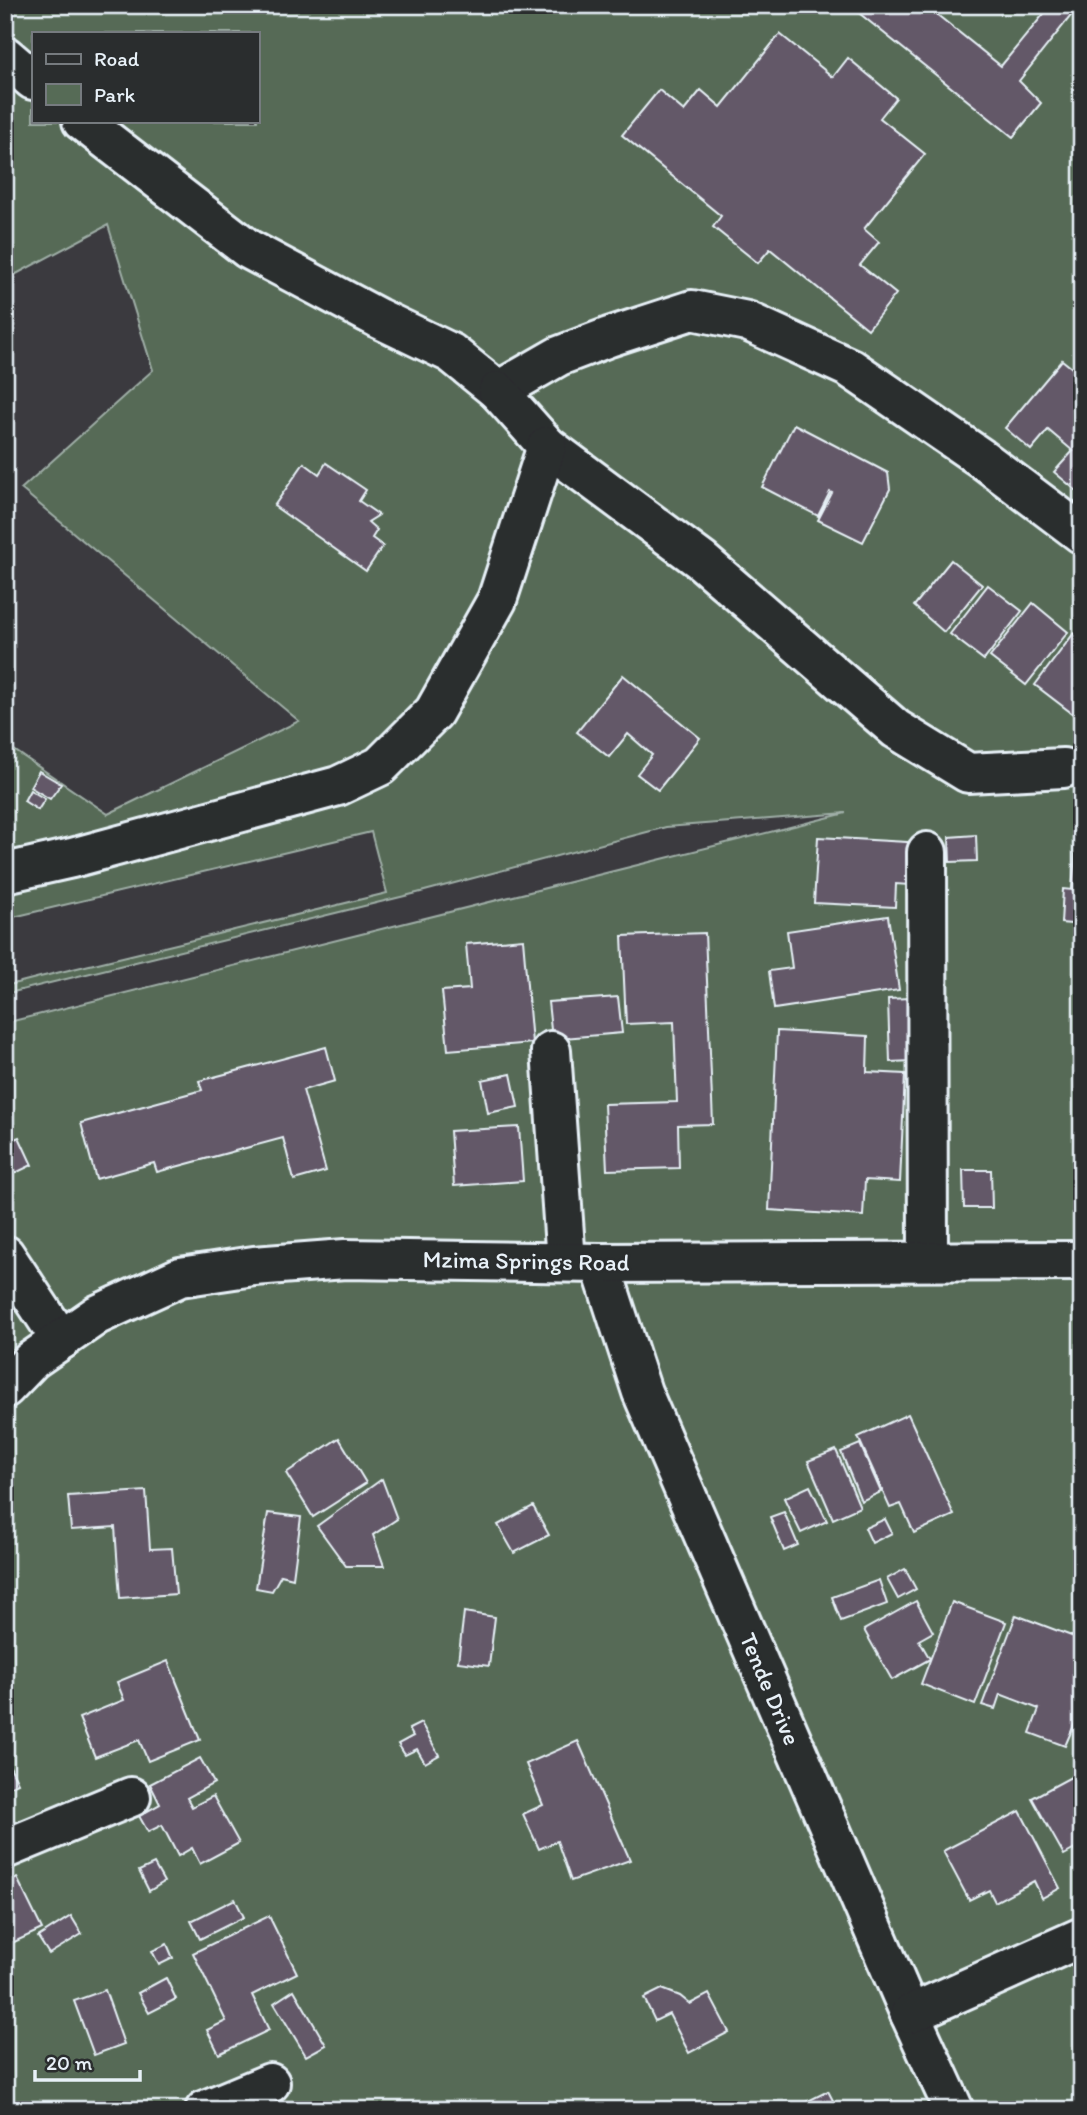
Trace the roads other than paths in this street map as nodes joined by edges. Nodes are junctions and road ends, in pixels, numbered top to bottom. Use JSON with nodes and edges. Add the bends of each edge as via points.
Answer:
{"nodes":[{"id":1,"x":5,"y":56,"type":"edge"},
{"id":2,"x":32,"y":78,"type":"edge"},
{"id":3,"x":83,"y":122,"type":"edge"},
{"id":4,"x":498,"y":391,"type":"junction"},
{"id":5,"x":547,"y":446,"type":"junction"},
{"id":6,"x":1082,"y":534,"type":"edge"},
{"id":7,"x":1063,"y":768,"type":"dead end"},
{"id":8,"x":927,"y":852,"type":"dead end"},
{"id":9,"x":5,"y":873,"type":"edge"},
{"id":10,"x":551,"y":1051,"type":"dead end"},
{"id":11,"x":5,"y":1255,"type":"edge"},
{"id":12,"x":928,"y":1261,"type":"junction"},
{"id":13,"x":1082,"y":1261,"type":"edge"},
{"id":14,"x":583,"y":1262,"type":"junction"},
{"id":15,"x":61,"y":1340,"type":"junction"},
{"id":16,"x":5,"y":1388,"type":"edge"},
{"id":17,"x":131,"y":1797,"type":"dead end"},
{"id":18,"x":5,"y":1849,"type":"edge"},
{"id":19,"x":1082,"y":1937,"type":"edge"},
{"id":20,"x":910,"y":2014,"type":"junction"},
{"id":21,"x":270,"y":2083,"type":"dead end"},
{"id":22,"x":205,"y":2110,"type":"edge"},
{"id":23,"x":954,"y":2110,"type":"edge"}],
"edges":[{"from":1,"to":2,"type":"street"},
{"from":3,"to":4,"type":"street","via":[[248,249],[451,353]]},
{"from":4,"to":5,"type":"street"},
{"from":4,"to":6,"type":"street","via":[[559,356],[692,310],[747,321],[850,368]]},
{"from":5,"to":7,"type":"street","via":[[702,561],[896,729],[968,773]]},
{"from":5,"to":9,"type":"street","via":[[497,600],[434,712],[380,766],[338,786]]},
{"from":8,"to":12,"type":"street"},
{"from":10,"to":14,"type":"street","name":"Tende Drive"},
{"from":11,"to":15,"type":"street"},
{"from":12,"to":13,"type":"street","name":"Mzima Springs Road"},
{"from":12,"to":14,"type":"street","name":"Mzima Springs Road"},
{"from":14,"to":15,"type":"street","name":"Mzima Springs Road","via":[[345,1259],[254,1266],[180,1278],[97,1315]]},
{"from":14,"to":20,"type":"street","name":"Tende Drive"},
{"from":15,"to":16,"type":"street","name":"Mzima Springs Road","via":[[32,1360]]},
{"from":17,"to":18,"type":"street"},
{"from":19,"to":20,"type":"street"},
{"from":20,"to":23,"type":"street","name":"Tende Drive"},
{"from":21,"to":22,"type":"street"}]}
